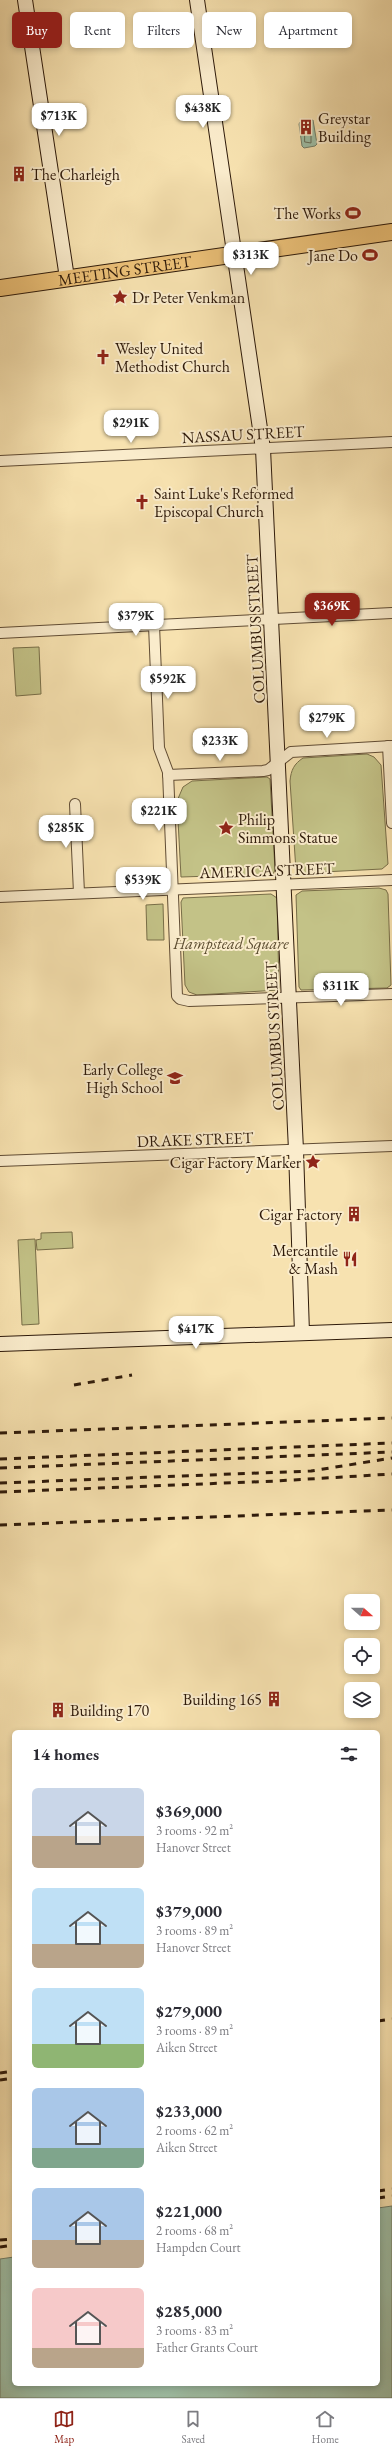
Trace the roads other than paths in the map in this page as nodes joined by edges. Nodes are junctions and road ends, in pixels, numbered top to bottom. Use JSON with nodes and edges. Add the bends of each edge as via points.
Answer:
{"nodes":[{"id":1,"x":25,"y":0,"type":"edge"},
{"id":2,"x":197,"y":0,"type":"edge"},
{"id":3,"x":392,"y":232,"type":"edge"},
{"id":4,"x":235,"y":254,"type":"junction"},
{"id":5,"x":67,"y":278,"type":"junction"},
{"id":6,"x":0,"y":288,"type":"edge"},
{"id":7,"x":392,"y":442,"type":"edge"},
{"id":8,"x":263,"y":449,"type":"junction"},
{"id":9,"x":0,"y":461,"type":"edge"},
{"id":10,"x":392,"y":612,"type":"edge"},
{"id":11,"x":272,"y":619,"type":"junction"},
{"id":12,"x":154,"y":625,"type":"junction"},
{"id":13,"x":0,"y":633,"type":"edge"},
{"id":14,"x":390,"y":746,"type":"edge"},
{"id":15,"x":278,"y":762,"type":"junction"},
{"id":16,"x":168,"y":775,"type":"junction"},
{"id":17,"x":75,"y":804,"type":"dead end"},
{"id":18,"x":392,"y":823,"type":"edge"},
{"id":19,"x":392,"y":880,"type":"edge"},
{"id":20,"x":284,"y":884,"type":"junction"},
{"id":21,"x":172,"y":889,"type":"junction"},
{"id":22,"x":79,"y":893,"type":"junction"},
{"id":23,"x":0,"y":897,"type":"edge"},
{"id":24,"x":392,"y":994,"type":"edge"},
{"id":25,"x":289,"y":998,"type":"junction"},
{"id":26,"x":392,"y":1146,"type":"edge"},
{"id":27,"x":296,"y":1150,"type":"junction"},
{"id":28,"x":0,"y":1161,"type":"edge"},
{"id":29,"x":392,"y":1330,"type":"edge"},
{"id":30,"x":302,"y":1333,"type":"junction"},
{"id":31,"x":0,"y":1344,"type":"edge"}],
"edges":[{"from":1,"to":5,"type":"street"},
{"from":2,"to":4,"type":"street","name":"COLUMBUS STREET"},
{"from":3,"to":4,"type":"main road","name":"MEETING STREET"},
{"from":4,"to":5,"type":"main road","name":"MEETING STREET"},
{"from":4,"to":8,"type":"street","name":"COLUMBUS STREET"},
{"from":5,"to":6,"type":"main road","name":"MEETING STREET"},
{"from":7,"to":8,"type":"street","name":"NASSAU STREET"},
{"from":8,"to":9,"type":"street","name":"NASSAU STREET"},
{"from":8,"to":11,"type":"street","name":"COLUMBUS STREET"},
{"from":10,"to":11,"type":"street"},
{"from":11,"to":12,"type":"street"},
{"from":11,"to":15,"type":"street","name":"COLUMBUS STREET"},
{"from":12,"to":13,"type":"street"},
{"from":12,"to":16,"type":"street","via":[[159,748]]},
{"from":14,"to":15,"type":"street","via":[[291,752]]},
{"from":14,"to":18,"type":"street"},
{"from":15,"to":16,"type":"street","via":[[263,771]]},
{"from":15,"to":20,"type":"street","name":"COLUMBUS STREET"},
{"from":16,"to":21,"type":"street"},
{"from":17,"to":22,"type":"street"},
{"from":19,"to":20,"type":"street","name":"AMERICA STREET"},
{"from":20,"to":21,"type":"street","name":"AMERICA STREET"},
{"from":20,"to":25,"type":"street","name":"COLUMBUS STREET"},
{"from":21,"to":22,"type":"street","name":"AMERICA STREET"},
{"from":21,"to":25,"type":"street","via":[[176,992],[180,999],[189,1001]]},
{"from":22,"to":23,"type":"street","name":"AMERICA STREET"},
{"from":24,"to":25,"type":"street"},
{"from":25,"to":27,"type":"street","name":"COLUMBUS STREET"},
{"from":26,"to":27,"type":"street","name":"DRAKE STREET"},
{"from":27,"to":28,"type":"street","name":"DRAKE STREET"},
{"from":27,"to":30,"type":"street","name":"COLUMBUS STREET"},
{"from":29,"to":30,"type":"street"},
{"from":30,"to":31,"type":"street"}]}
